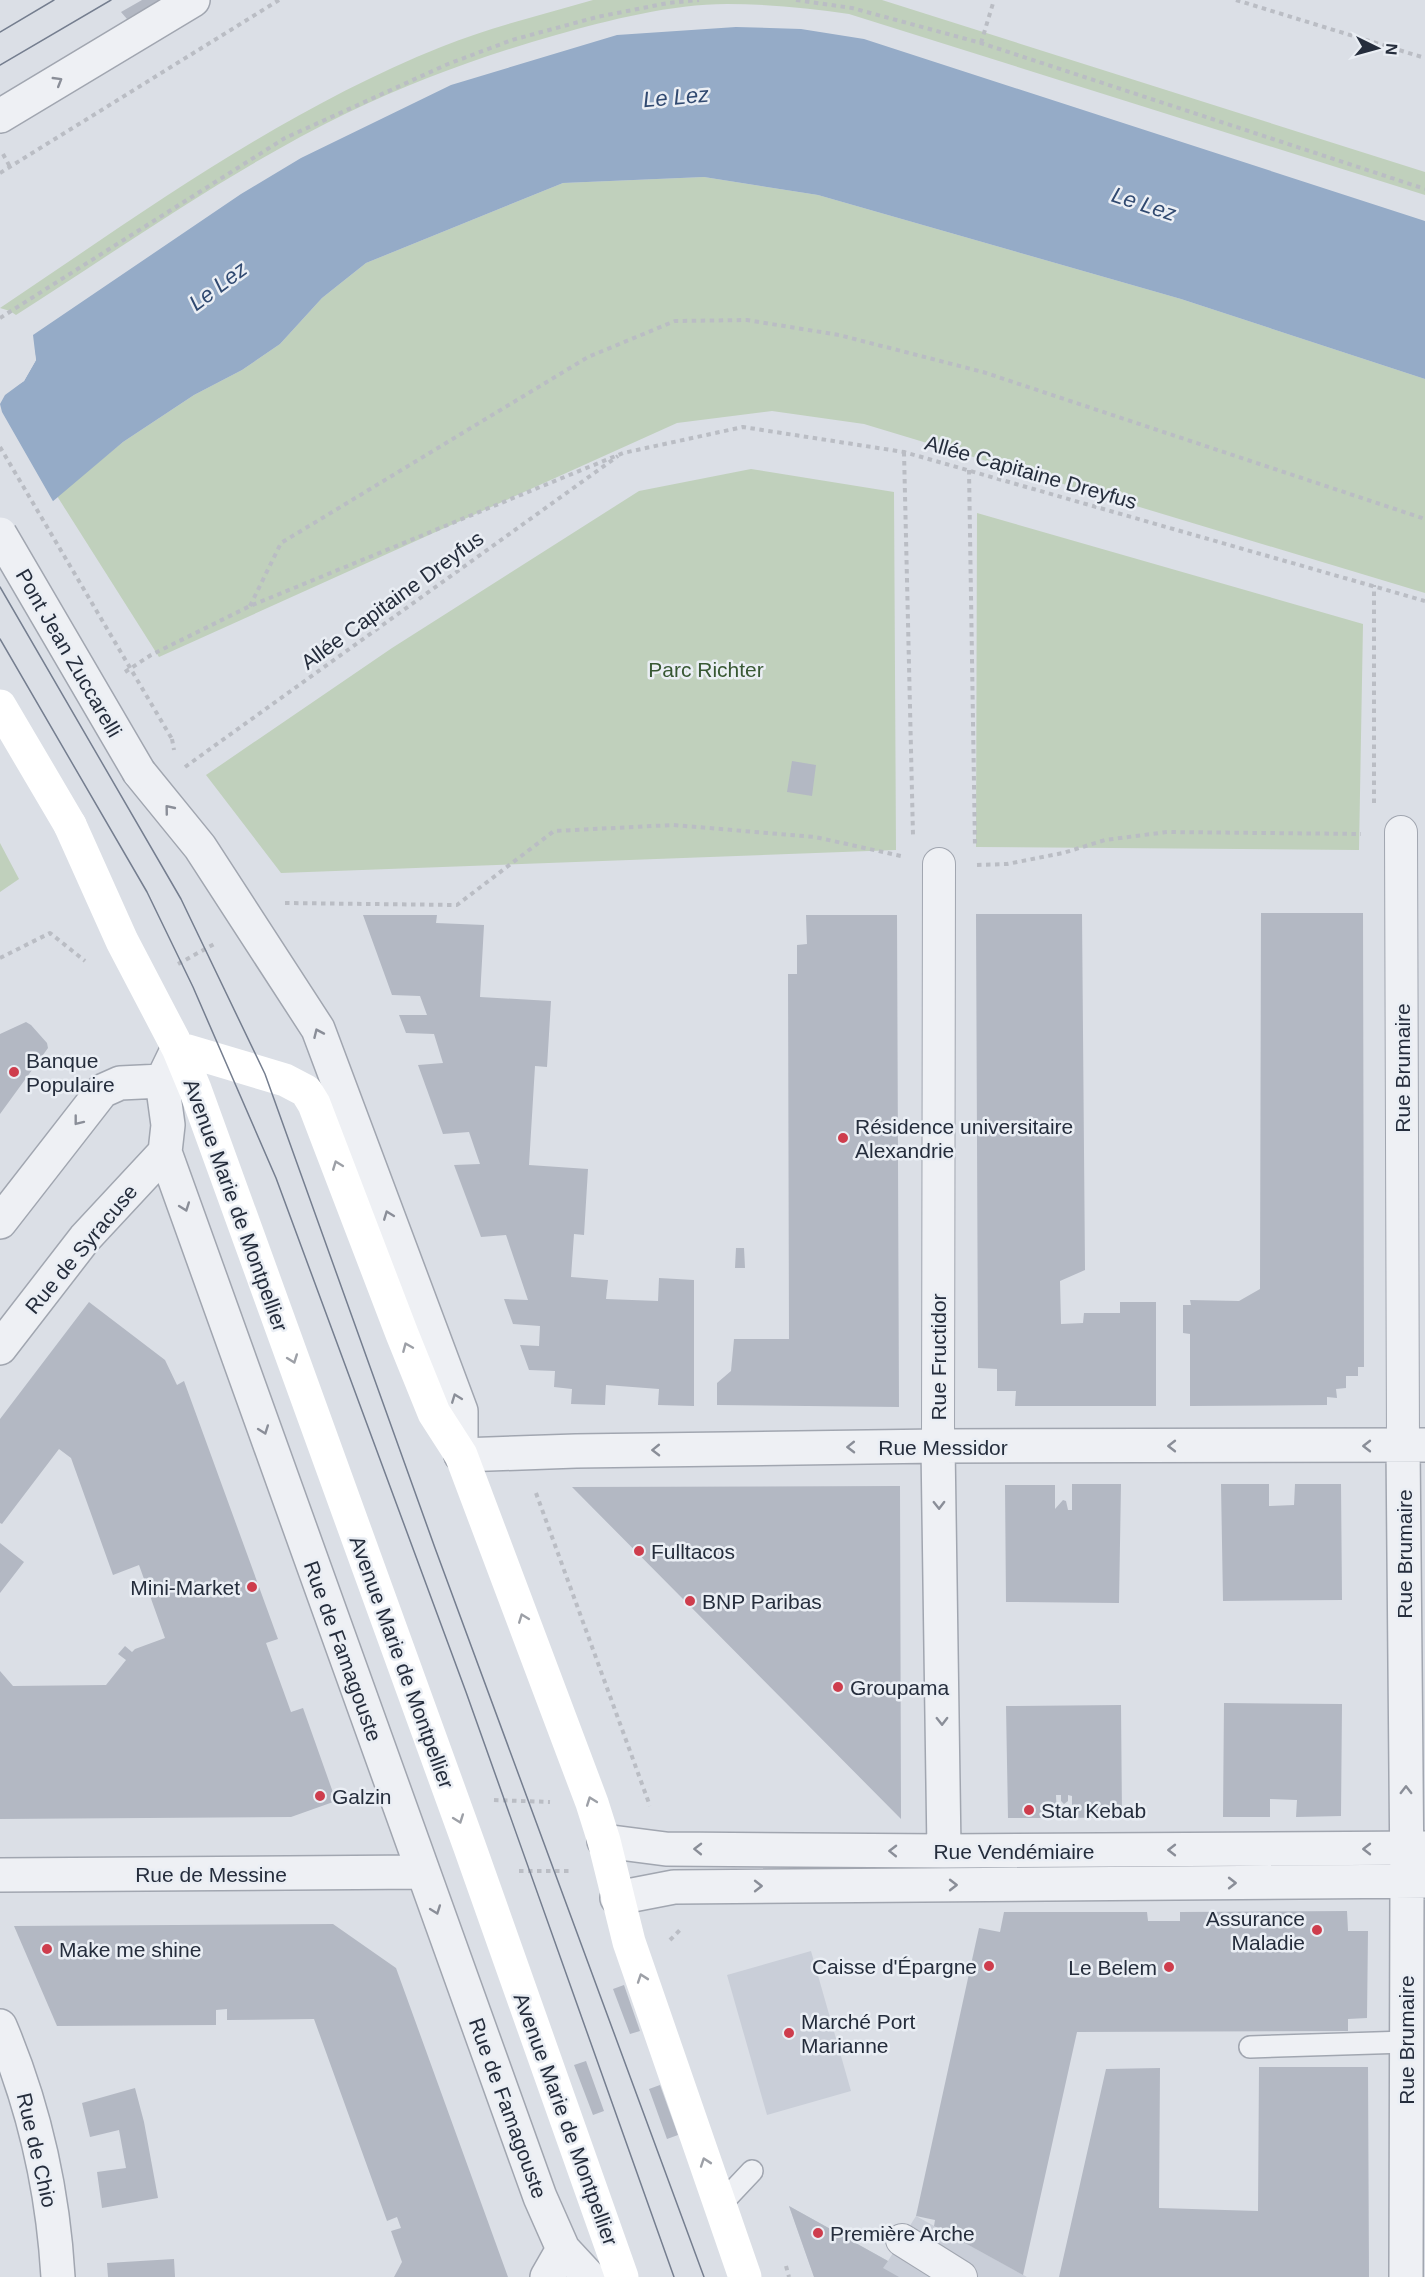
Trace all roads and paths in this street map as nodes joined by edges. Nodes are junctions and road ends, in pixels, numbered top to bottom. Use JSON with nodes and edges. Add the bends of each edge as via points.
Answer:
{"nodes":[{"id":1,"x":193,"y":0,"type":"edge"},
{"id":2,"x":279,"y":0,"type":"edge"},
{"id":3,"x":699,"y":0,"type":"edge"},
{"id":4,"x":796,"y":0,"type":"edge"},
{"id":5,"x":994,"y":0,"type":"edge"},
{"id":6,"x":1236,"y":0,"type":"edge"},
{"id":7,"x":981,"y":43,"type":"junction"},
{"id":8,"x":1425,"y":58,"type":"edge"},
{"id":9,"x":0,"y":116,"type":"edge"},
{"id":10,"x":0,"y":150,"type":"edge"},
{"id":11,"x":10,"y":167,"type":"junction"},
{"id":12,"x":0,"y":173,"type":"edge"},
{"id":13,"x":1425,"y":189,"type":"edge"},
{"id":14,"x":0,"y":318,"type":"edge"},
{"id":15,"x":0,"y":447,"type":"edge"},
{"id":16,"x":904,"y":452,"type":"junction"},
{"id":17,"x":623,"y":453,"type":"junction"},
{"id":18,"x":969,"y":470,"type":"junction"},
{"id":19,"x":1425,"y":519,"type":"edge"},
{"id":20,"x":0,"y":534,"type":"edge"},
{"id":21,"x":1374,"y":585,"type":"junction"},
{"id":22,"x":1425,"y":601,"type":"edge"},
{"id":23,"x":250,"y":606,"type":"junction"},
{"id":24,"x":150,"y":655,"type":"dead end"},
{"id":25,"x":0,"y":706,"type":"edge"},
{"id":26,"x":172,"y":739,"type":"dead end"},
{"id":27,"x":139,"y":772,"type":"joint"},
{"id":28,"x":178,"y":772,"type":"dead end"},
{"id":29,"x":1387,"y":833,"type":"junction"},
{"id":30,"x":926,"y":861,"type":"junction"},
{"id":31,"x":975,"y":865,"type":"junction"},
{"id":32,"x":262,"y":914,"type":"junction"},
{"id":33,"x":0,"y":958,"type":"edge"},
{"id":34,"x":93,"y":967,"type":"dead end"},
{"id":35,"x":144,"y":983,"type":"junction"},
{"id":36,"x":178,"y":1048,"type":"junction"},
{"id":37,"x":162,"y":1081,"type":"junction"},
{"id":38,"x":165,"y":1152,"type":"junction"},
{"id":39,"x":0,"y":1222,"type":"edge"},
{"id":40,"x":0,"y":1347,"type":"edge"},
{"id":41,"x":1414,"y":1445,"type":"edge"},
{"id":42,"x":938,"y":1446,"type":"junction"},
{"id":43,"x":526,"y":1453,"type":"junction"},
{"id":44,"x":461,"y":1455,"type":"junction"},
{"id":45,"x":650,"y":1806,"type":"dead end"},
{"id":46,"x":604,"y":1840,"type":"junction"},
{"id":47,"x":1416,"y":1849,"type":"edge"},
{"id":48,"x":944,"y":1851,"type":"junction"},
{"id":49,"x":580,"y":1871,"type":"dead end"},
{"id":50,"x":422,"y":1872,"type":"junction"},
{"id":51,"x":478,"y":1872,"type":"junction"},
{"id":52,"x":0,"y":1875,"type":"edge"},
{"id":53,"x":1416,"y":1882,"type":"edge"},
{"id":54,"x":617,"y":1898,"type":"junction"},
{"id":55,"x":0,"y":2026,"type":"edge"},
{"id":56,"x":1406,"y":2043,"type":"junction"},
{"id":57,"x":1251,"y":2047,"type":"dead end"},
{"id":58,"x":752,"y":2171,"type":"dead end"},
{"id":59,"x":719,"y":2206,"type":"junction"},
{"id":60,"x":902,"y":2240,"type":"dead end"},
{"id":61,"x":563,"y":2249,"type":"junction"},
{"id":62,"x":58,"y":2277,"type":"edge"},
{"id":63,"x":548,"y":2277,"type":"edge"},
{"id":64,"x":589,"y":2277,"type":"edge"},
{"id":65,"x":622,"y":2277,"type":"edge"},
{"id":66,"x":745,"y":2277,"type":"edge"},
{"id":67,"x":961,"y":2277,"type":"edge"},
{"id":68,"x":1406,"y":2277,"type":"edge"}],
"edges":[{"from":9,"to":1,"type":"street","one_way":true},
{"from":2,"to":11,"type":"path"},
{"from":3,"to":14,"type":"path","via":[[597,17],[512,40],[437,69],[285,138]]},
{"from":4,"to":7,"type":"path","via":[[852,8]]},
{"from":5,"to":7,"type":"path"},
{"from":6,"to":8,"type":"path"},
{"from":7,"to":13,"type":"path"},
{"from":10,"to":11,"type":"path"},
{"from":11,"to":12,"type":"path"},
{"from":15,"to":26,"type":"path","bridge":true},
{"from":16,"to":17,"type":"path","name":"Allée Capitaine Dreyfus","via":[[743,427]]},
{"from":16,"to":18,"type":"path","name":"Allée Capitaine Dreyfus"},
{"from":16,"to":30,"type":"path"},
{"from":17,"to":23,"type":"path","name":"Allée Capitaine Dreyfus"},
{"from":17,"to":28,"type":"path","name":"Allée Capitaine Dreyfus"},
{"from":18,"to":21,"type":"path","name":"Allée Capitaine Dreyfus"},
{"from":18,"to":31,"type":"path"},
{"from":19,"to":23,"type":"path","via":[[983,372],[839,335],[747,320],[675,321],[588,357],[281,543]]},
{"from":20,"to":27,"type":"street","name":"Pont Jean Zuccarelli","bridge":true},
{"from":21,"to":22,"type":"path","name":"Allée Capitaine Dreyfus"},
{"from":21,"to":29,"type":"path"},
{"from":23,"to":24,"type":"path","name":"Allée Capitaine Dreyfus"},
{"from":25,"to":35,"type":"main road","name":"Avenue Marie de Montpellier","bridge":true,"via":[[70,825]]},
{"from":32,"to":27,"type":"street","name":"Avenue Marie de Montpellier","one_way":true},
{"from":29,"to":31,"type":"path","via":[[1167,832],[1105,840],[1063,854],[1007,864]]},
{"from":29,"to":41,"type":"street","name":"Rue Brumaire"},
{"from":30,"to":31,"type":"path"},
{"from":30,"to":32,"type":"path","via":[[815,837],[682,826],[554,831],[457,905]]},
{"from":30,"to":42,"type":"street","name":"Rue Fructidor"},
{"from":32,"to":35,"type":"path"},
{"from":44,"to":32,"type":"street","name":"Avenue Marie de Montpellier","one_way":true,"via":[[461,1411],[318,1029]]},
{"from":33,"to":34,"type":"path","via":[[50,933]]},
{"from":35,"to":36,"type":"main road","name":"Avenue Marie de Montpellier"},
{"from":36,"to":37,"type":"street"},
{"from":44,"to":36,"type":"main road","name":"Avenue Marie de Montpellier","one_way":true,"via":[[434,1413],[306,1091],[285,1080]]},
{"from":36,"to":51,"type":"main road","name":"Avenue Marie de Montpellier","one_way":true},
{"from":37,"to":38,"type":"street","name":"Rue de Famagouste","via":[[168,1125]]},
{"from":37,"to":39,"type":"street","one_way":true,"via":[[120,1083],[102,1091]]},
{"from":38,"to":40,"type":"street","name":"Rue de Syracuse","via":[[85,1238]]},
{"from":38,"to":50,"type":"street","name":"Rue de Famagouste","one_way":true},
{"from":41,"to":42,"type":"street","name":"Rue Messidor","one_way":true},
{"from":47,"to":41,"type":"street","name":"Rue Brumaire","one_way":true},
{"from":42,"to":43,"type":"street","name":"Rue Messidor","one_way":true},
{"from":42,"to":48,"type":"street","name":"Rue Fructidor","one_way":true},
{"from":43,"to":44,"type":"street","name":"Rue Messidor"},
{"from":43,"to":45,"type":"path","via":[[530,1478]]},
{"from":46,"to":44,"type":"main road","name":"Avenue Marie de Montpellier","one_way":true},
{"from":48,"to":46,"type":"street","name":"Rue Vendémiaire","one_way":true,"via":[[666,1849]]},
{"from":46,"to":54,"type":"main road","name":"Avenue Marie de Montpellier"},
{"from":47,"to":48,"type":"street","name":"Rue Vendémiaire","one_way":true},
{"from":47,"to":53,"type":"street","name":"Rue Brumaire"},
{"from":49,"to":51,"type":"path"},
{"from":50,"to":52,"type":"street","name":"Rue de Messine"},
{"from":50,"to":61,"type":"street","name":"Rue de Famagouste","one_way":true,"via":[[540,2197]]},
{"from":51,"to":65,"type":"main road","name":"Avenue Marie de Montpellier"},
{"from":54,"to":53,"type":"street","name":"Rue Vendémiaire","one_way":true,"via":[[674,1887]]},
{"from":53,"to":56,"type":"street","name":"Rue Brumaire"},
{"from":59,"to":54,"type":"main road","name":"Avenue Marie de Montpellier","one_way":true},
{"from":55,"to":62,"type":"street","name":"Rue de Chio","via":[[29,2106],[43,2163],[56,2238]]},
{"from":56,"to":57,"type":"lane"},
{"from":56,"to":68,"type":"street","name":"Rue Brumaire"},
{"from":58,"to":59,"type":"lane"},
{"from":59,"to":66,"type":"main road","name":"Avenue Marie de Montpellier"},
{"from":60,"to":67,"type":"street"},
{"from":61,"to":63,"type":"street"},
{"from":61,"to":64,"type":"street","name":"Rue de Famagouste"}]}
